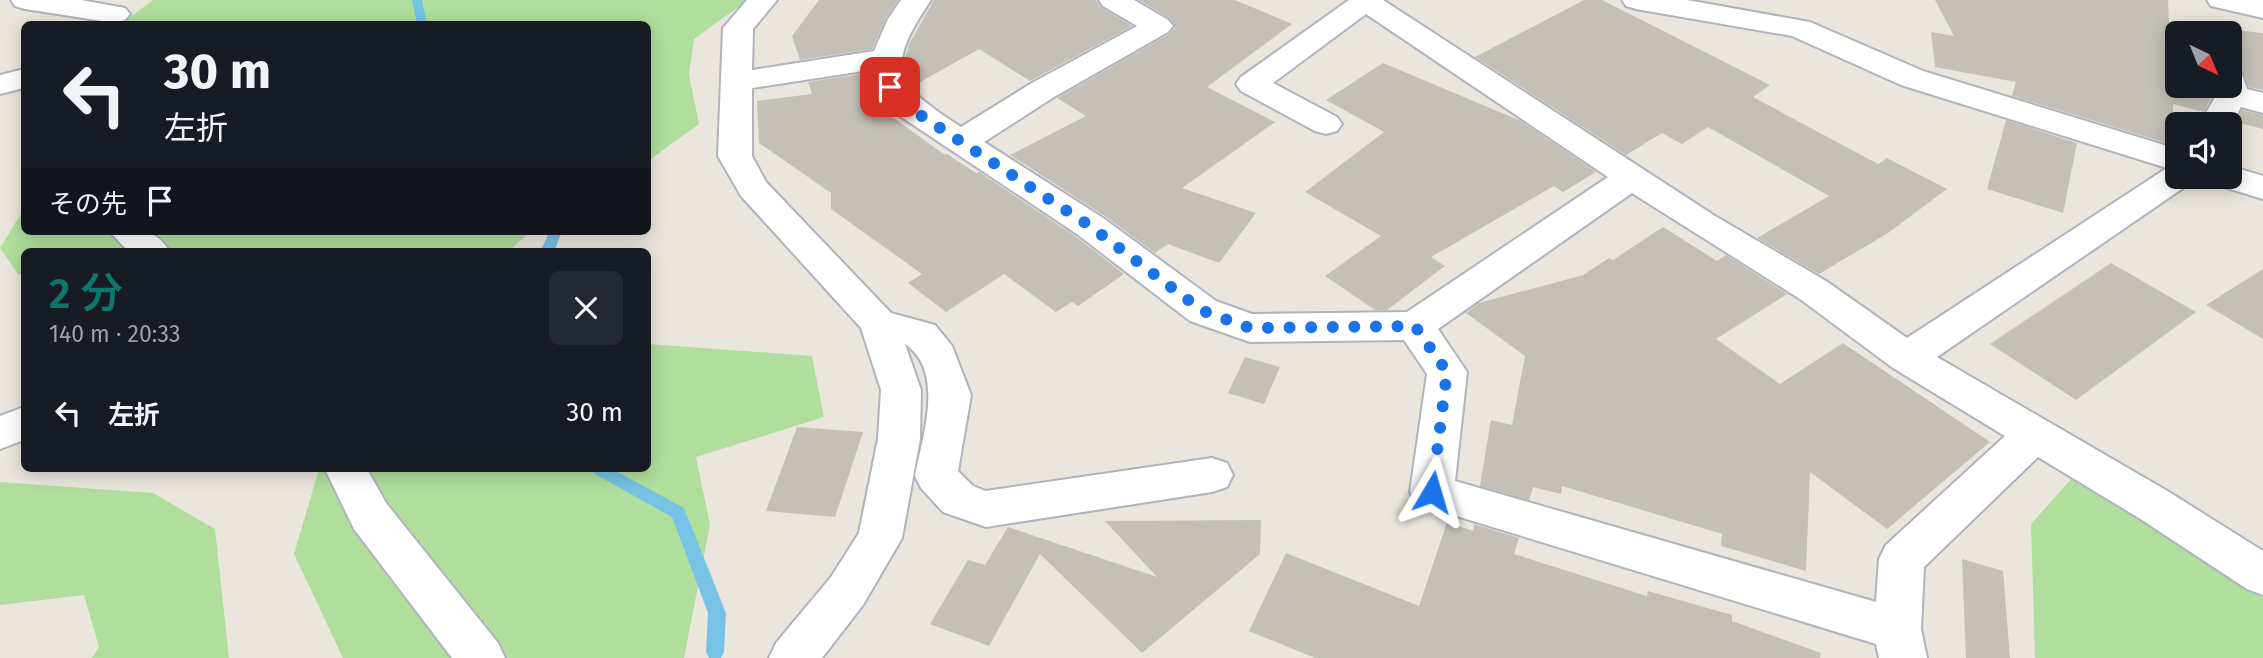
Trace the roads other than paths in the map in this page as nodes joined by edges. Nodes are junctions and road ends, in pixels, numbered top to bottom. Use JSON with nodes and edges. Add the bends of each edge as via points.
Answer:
{"nodes":[{"id":1,"x":25,"y":0,"type":"edge"},
{"id":2,"x":763,"y":0,"type":"edge"},
{"id":3,"x":916,"y":0,"type":"edge"},
{"id":4,"x":1113,"y":0,"type":"edge"},
{"id":5,"x":1636,"y":0,"type":"edge"},
{"id":6,"x":2219,"y":0,"type":"edge"},
{"id":7,"x":1365,"y":1,"type":"edge"},
{"id":8,"x":2263,"y":9,"type":"edge"},
{"id":9,"x":117,"y":13,"type":"edge"},
{"id":10,"x":2221,"y":21,"type":"edge"},
{"id":11,"x":884,"y":59,"type":"junction"},
{"id":12,"x":21,"y":79,"type":"edge"},
{"id":13,"x":738,"y":81,"type":"junction"},
{"id":14,"x":0,"y":85,"type":"edge"},
{"id":15,"x":2242,"y":92,"type":"edge"},
{"id":16,"x":2263,"y":103,"type":"edge"},
{"id":17,"x":1326,"y":124,"type":"dead end"},
{"id":18,"x":960,"y":142,"type":"junction"},
{"id":19,"x":2165,"y":156,"type":"edge"},
{"id":20,"x":1631,"y":177,"type":"junction"},
{"id":21,"x":2242,"y":181,"type":"edge"},
{"id":22,"x":2165,"y":184,"type":"edge"},
{"id":23,"x":2263,"y":188,"type":"edge"},
{"id":24,"x":132,"y":235,"type":"edge"},
{"id":25,"x":147,"y":248,"type":"edge"},
{"id":26,"x":878,"y":323,"type":"junction"},
{"id":27,"x":1415,"y":326,"type":"junction"},
{"id":28,"x":1907,"y":358,"type":"junction"},
{"id":29,"x":21,"y":424,"type":"edge"},
{"id":30,"x":0,"y":433,"type":"edge"},
{"id":31,"x":2034,"y":435,"type":"junction"},
{"id":32,"x":348,"y":472,"type":"edge"},
{"id":33,"x":1212,"y":475,"type":"dead end"},
{"id":34,"x":2263,"y":575,"type":"edge"},
{"id":35,"x":1900,"y":643,"type":"edge"},
{"id":36,"x":791,"y":657,"type":"edge"},
{"id":37,"x":481,"y":658,"type":"edge"}],
"edges":[{"from":1,"to":9,"type":"street"},
{"from":2,"to":13,"type":"street","via":[[738,28]]},
{"from":3,"to":11,"type":"street"},
{"from":4,"to":18,"type":"street","via":[[1158,26]]},
{"from":5,"to":19,"type":"street","via":[[1800,28],[1912,78]]},
{"from":6,"to":8,"type":"street"},
{"from":6,"to":10,"type":"street"},
{"from":7,"to":17,"type":"street","via":[[1252,84]]},
{"from":7,"to":20,"type":"street"},
{"from":11,"to":13,"type":"street"},
{"from":11,"to":18,"type":"street","via":[[890,87],[911,109]]},
{"from":12,"to":14,"type":"street"},
{"from":13,"to":26,"type":"street","via":[[736,156],[753,188]]},
{"from":15,"to":16,"type":"street"},
{"from":18,"to":27,"type":"street","via":[[1090,226],[1203,311],[1250,328]]},
{"from":20,"to":27,"type":"street"},
{"from":20,"to":28,"type":"street","via":[[1813,290]]},
{"from":21,"to":23,"type":"street"},
{"from":22,"to":28,"type":"street"},
{"from":24,"to":25,"type":"street"},
{"from":26,"to":33,"type":"street","via":[[921,335],[938,356],[951,395],[936,476],[958,499],[986,509]]},
{"from":26,"to":36,"type":"street","via":[[901,390],[899,439],[880,538],[847,591]]},
{"from":27,"to":35,"type":"street","via":[[1447,372],[1432,492]]},
{"from":28,"to":31,"type":"street"},
{"from":29,"to":30,"type":"street"},
{"from":31,"to":34,"type":"street"},
{"from":31,"to":35,"type":"street","via":[[1902,559]]},
{"from":32,"to":37,"type":"street","via":[[370,516]]}]}
